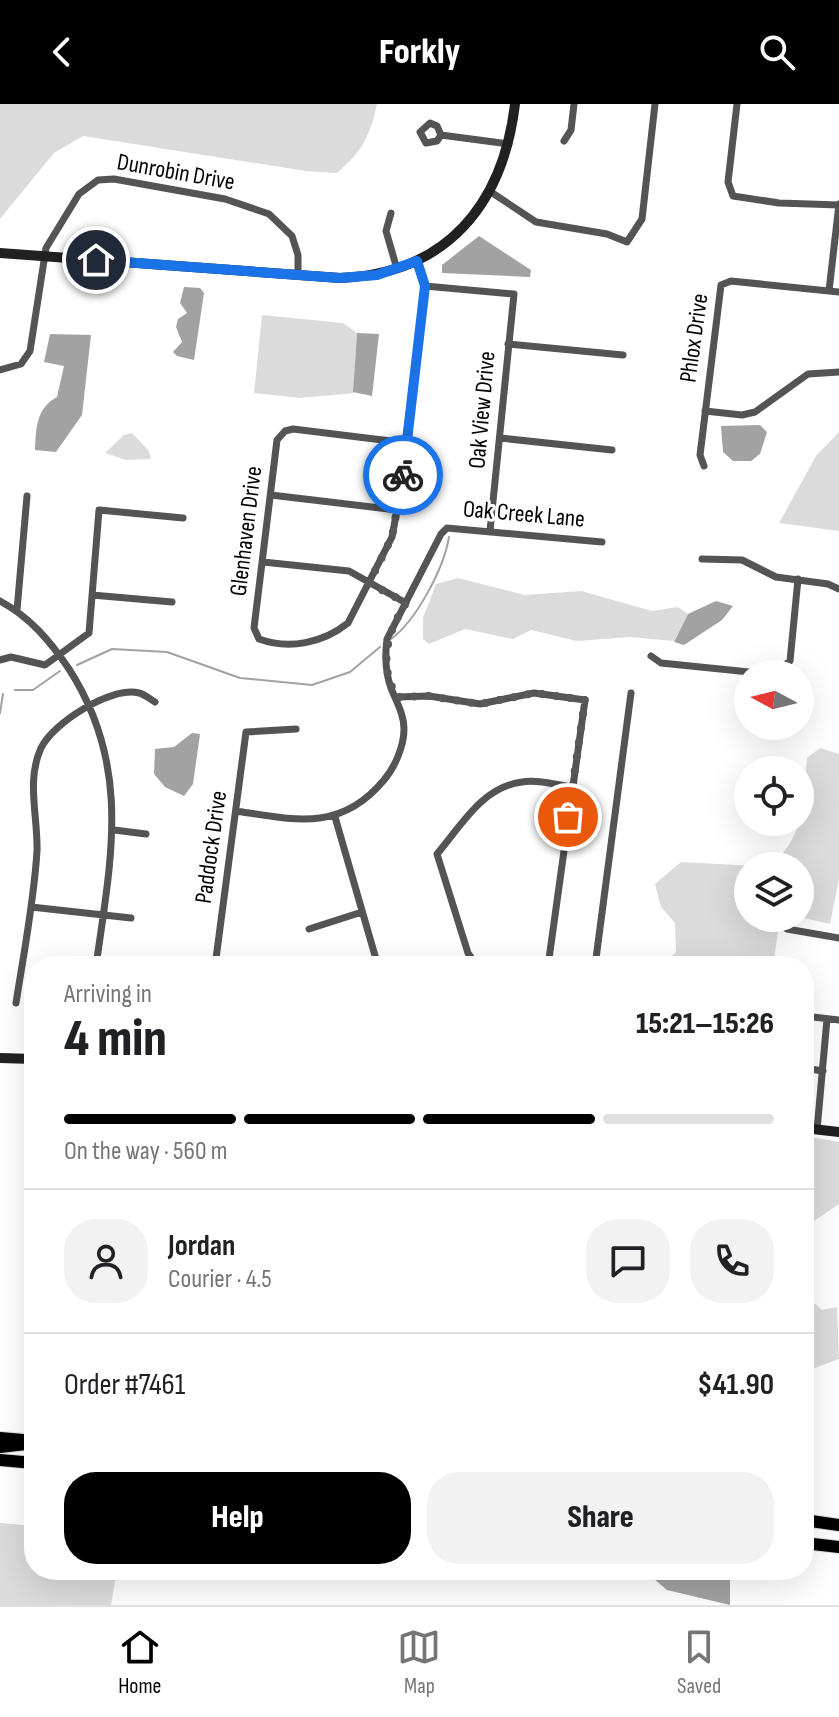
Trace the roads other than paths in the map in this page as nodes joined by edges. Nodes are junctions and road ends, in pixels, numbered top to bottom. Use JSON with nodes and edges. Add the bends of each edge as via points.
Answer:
{"nodes":[{"id":1,"x":515,"y":104,"type":"edge"},
{"id":2,"x":574,"y":104,"type":"edge"},
{"id":3,"x":655,"y":104,"type":"edge"},
{"id":4,"x":737,"y":104,"type":"edge"},
{"id":5,"x":441,"y":135,"type":"dead end"},
{"id":6,"x":564,"y":141,"type":"dead end"},
{"id":7,"x":509,"y":144,"type":"junction"},
{"id":8,"x":491,"y":192,"type":"junction"},
{"id":9,"x":839,"y":204,"type":"edge"},
{"id":10,"x":391,"y":213,"type":"dead end"},
{"id":11,"x":0,"y":253,"type":"edge"},
{"id":12,"x":43,"y":256,"type":"junction"},
{"id":13,"x":417,"y":261,"type":"junction"},
{"id":14,"x":397,"y":269,"type":"junction"},
{"id":15,"x":298,"y":275,"type":"junction"},
{"id":16,"x":425,"y":286,"type":"junction"},
{"id":17,"x":829,"y":291,"type":"junction"},
{"id":18,"x":839,"y":292,"type":"edge"},
{"id":19,"x":508,"y":344,"type":"junction"},
{"id":20,"x":623,"y":355,"type":"dead end"},
{"id":21,"x":0,"y":370,"type":"edge"},
{"id":22,"x":839,"y":372,"type":"edge"},
{"id":23,"x":705,"y":411,"type":"junction"},
{"id":24,"x":500,"y":438,"type":"junction"},
{"id":25,"x":407,"y":443,"type":"junction"},
{"id":26,"x":612,"y":450,"type":"dead end"},
{"id":27,"x":704,"y":466,"type":"dead end"},
{"id":28,"x":271,"y":495,"type":"junction"},
{"id":29,"x":27,"y":496,"type":"dead end"},
{"id":30,"x":397,"y":510,"type":"junction"},
{"id":31,"x":183,"y":518,"type":"dead end"},
{"id":32,"x":490,"y":531,"type":"junction"},
{"id":33,"x":602,"y":542,"type":"dead end"},
{"id":34,"x":702,"y":559,"type":"dead end"},
{"id":35,"x":263,"y":562,"type":"junction"},
{"id":36,"x":798,"y":579,"type":"junction"},
{"id":37,"x":369,"y":583,"type":"junction"},
{"id":38,"x":839,"y":589,"type":"edge"},
{"id":39,"x":92,"y":595,"type":"junction"},
{"id":40,"x":0,"y":601,"type":"edge"},
{"id":41,"x":172,"y":602,"type":"dead end"},
{"id":42,"x":406,"y":603,"type":"junction"},
{"id":43,"x":17,"y":610,"type":"junction"},
{"id":44,"x":651,"y":656,"type":"dead end"},
{"id":45,"x":60,"y":657,"type":"junction"},
{"id":46,"x":0,"y":660,"type":"edge"},
{"id":47,"x":790,"y":660,"type":"edge"},
{"id":48,"x":734,"y":670,"type":"edge"},
{"id":49,"x":631,"y":693,"type":"dead end"},
{"id":50,"x":397,"y":697,"type":"junction"},
{"id":51,"x":155,"y":702,"type":"dead end"},
{"id":52,"x":89,"y":705,"type":"junction"},
{"id":53,"x":296,"y":729,"type":"dead end"},
{"id":54,"x":572,"y":787,"type":"junction"},
{"id":55,"x":236,"y":811,"type":"junction"},
{"id":56,"x":335,"y":817,"type":"junction"},
{"id":57,"x":114,"y":830,"type":"junction"},
{"id":58,"x":146,"y":834,"type":"dead end"},
{"id":59,"x":31,"y":907,"type":"junction"},
{"id":60,"x":362,"y":912,"type":"junction"},
{"id":61,"x":103,"y":915,"type":"junction"},
{"id":62,"x":131,"y":918,"type":"dead end"},
{"id":63,"x":309,"y":929,"type":"dead end"},
{"id":64,"x":804,"y":932,"type":"edge"},
{"id":65,"x":839,"y":938,"type":"edge"},
{"id":66,"x":97,"y":956,"type":"edge"},
{"id":67,"x":216,"y":956,"type":"edge"},
{"id":68,"x":375,"y":956,"type":"edge"},
{"id":69,"x":470,"y":956,"type":"edge"},
{"id":70,"x":549,"y":956,"type":"edge"},
{"id":71,"x":596,"y":956,"type":"edge"},
{"id":72,"x":16,"y":1003,"type":"dead end"},
{"id":73,"x":814,"y":1017,"type":"edge"},
{"id":74,"x":827,"y":1019,"type":"junction"},
{"id":75,"x":839,"y":1020,"type":"edge"},
{"id":76,"x":0,"y":1058,"type":"edge"},
{"id":77,"x":24,"y":1059,"type":"edge"},
{"id":78,"x":814,"y":1070,"type":"edge"},
{"id":79,"x":823,"y":1071,"type":"junction"},
{"id":80,"x":814,"y":1130,"type":"edge"},
{"id":81,"x":817,"y":1130,"type":"junction"},
{"id":82,"x":839,"y":1132,"type":"edge"},
{"id":83,"x":0,"y":1438,"type":"edge"},
{"id":84,"x":24,"y":1441,"type":"edge"},
{"id":85,"x":24,"y":1443,"type":"edge"},
{"id":86,"x":0,"y":1447,"type":"edge"},
{"id":87,"x":0,"y":1460,"type":"edge"},
{"id":88,"x":24,"y":1462,"type":"edge"},
{"id":89,"x":814,"y":1521,"type":"edge"},
{"id":90,"x":839,"y":1525,"type":"edge"},
{"id":91,"x":814,"y":1545,"type":"edge"},
{"id":92,"x":836,"y":1548,"type":"edge"}],
"edges":[{"from":1,"to":7,"type":"street"},
{"from":2,"to":6,"type":"street"},
{"from":3,"to":8,"type":"street","via":[[642,219],[627,242],[536,222]]},
{"from":4,"to":9,"type":"street","via":[[728,182],[733,196]]},
{"from":5,"to":7,"type":"street"},
{"from":7,"to":8,"type":"street"},
{"from":8,"to":13,"type":"street","via":[[454,237]]},
{"from":9,"to":17,"type":"street"},
{"from":10,"to":14,"type":"street","via":[[386,231]]},
{"from":11,"to":12,"type":"street"},
{"from":12,"to":15,"type":"street"},
{"from":12,"to":15,"type":"street","name":"Dunrobin Drive","via":[[83,189],[94,181],[114,179],[225,199],[269,214],[292,236]]},
{"from":12,"to":21,"type":"street","via":[[30,351],[21,364]]},
{"from":13,"to":14,"type":"street"},
{"from":13,"to":16,"type":"street"},
{"from":14,"to":15,"type":"street","via":[[357,278]]},
{"from":16,"to":19,"type":"street","name":"Oak View Drive","via":[[514,294]]},
{"from":16,"to":25,"type":"street"},
{"from":17,"to":18,"type":"street","name":"Phlox Drive"},
{"from":17,"to":23,"type":"street","name":"Phlox Drive","via":[[731,281],[721,285]]},
{"from":19,"to":20,"type":"street"},
{"from":19,"to":24,"type":"street","name":"Oak View Drive"},
{"from":22,"to":23,"type":"street","via":[[808,374],[755,412]]},
{"from":23,"to":27,"type":"street","name":"Phlox Drive","via":[[700,455]]},
{"from":24,"to":26,"type":"street"},
{"from":24,"to":32,"type":"street","name":"Oak View Drive"},
{"from":25,"to":28,"type":"street","name":"Glenhaven Drive","via":[[285,431],[277,440]]},
{"from":25,"to":30,"type":"street"},
{"from":28,"to":30,"type":"street"},
{"from":28,"to":35,"type":"street","name":"Glenhaven Drive"},
{"from":29,"to":43,"type":"street"},
{"from":30,"to":37,"type":"street","via":[[392,537]]},
{"from":31,"to":39,"type":"street","via":[[99,510]]},
{"from":32,"to":33,"type":"street","name":"Oak Creek Lane"},
{"from":32,"to":42,"type":"street","name":"Oak Creek Lane","via":[[447,528]]},
{"from":34,"to":36,"type":"street","via":[[742,560],[776,577]]},
{"from":35,"to":37,"type":"street","via":[[349,571]]},
{"from":35,"to":37,"type":"street","name":"Glenhaven Drive","via":[[254,628],[259,639],[295,645],[338,631],[348,623]]},
{"from":36,"to":38,"type":"street"},
{"from":36,"to":47,"type":"street"},
{"from":37,"to":42,"type":"street"},
{"from":39,"to":41,"type":"street"},
{"from":39,"to":45,"type":"street","via":[[89,633]]},
{"from":40,"to":43,"type":"street"},
{"from":42,"to":50,"type":"street","name":"Oak Creek Lane","via":[[387,639],[385,657]]},
{"from":43,"to":45,"type":"street"},
{"from":44,"to":48,"type":"street","via":[[661,663]]},
{"from":45,"to":46,"type":"street","via":[[42,666],[11,657]]},
{"from":45,"to":52,"type":"street"},
{"from":49,"to":71,"type":"street"},
{"from":50,"to":54,"type":"street","via":[[480,704],[534,693],[585,700]]},
{"from":50,"to":56,"type":"street","name":"Oak Creek Lane","via":[[404,727],[390,772],[363,802]]},
{"from":51,"to":52,"type":"street","via":[[126,692]]},
{"from":52,"to":57,"type":"street","via":[[107,754]]},
{"from":52,"to":59,"type":"street","via":[[49,734],[36,765],[37,853]]},
{"from":53,"to":55,"type":"street","name":"Paddock Drive","via":[[246,732]]},
{"from":54,"to":69,"type":"street","via":[[523,781],[497,790],[484,798],[437,854]]},
{"from":54,"to":70,"type":"street"},
{"from":55,"to":56,"type":"street","name":"Oak Creek Lane","via":[[295,820]]},
{"from":55,"to":67,"type":"street","name":"Paddock Drive"},
{"from":56,"to":60,"type":"street"},
{"from":57,"to":58,"type":"street"},
{"from":57,"to":61,"type":"street"},
{"from":59,"to":61,"type":"street"},
{"from":59,"to":72,"type":"street"},
{"from":60,"to":63,"type":"street"},
{"from":60,"to":68,"type":"street"},
{"from":61,"to":62,"type":"street"},
{"from":61,"to":66,"type":"street"},
{"from":64,"to":65,"type":"street"},
{"from":73,"to":74,"type":"street"},
{"from":74,"to":75,"type":"street"},
{"from":74,"to":79,"type":"street"},
{"from":76,"to":77,"type":"street"},
{"from":78,"to":79,"type":"street"},
{"from":79,"to":81,"type":"street"},
{"from":80,"to":81,"type":"street"},
{"from":81,"to":82,"type":"street"},
{"from":83,"to":84,"type":"highway"},
{"from":85,"to":86,"type":"highway"},
{"from":87,"to":88,"type":"highway"},
{"from":89,"to":90,"type":"highway"},
{"from":91,"to":92,"type":"highway"}]}
